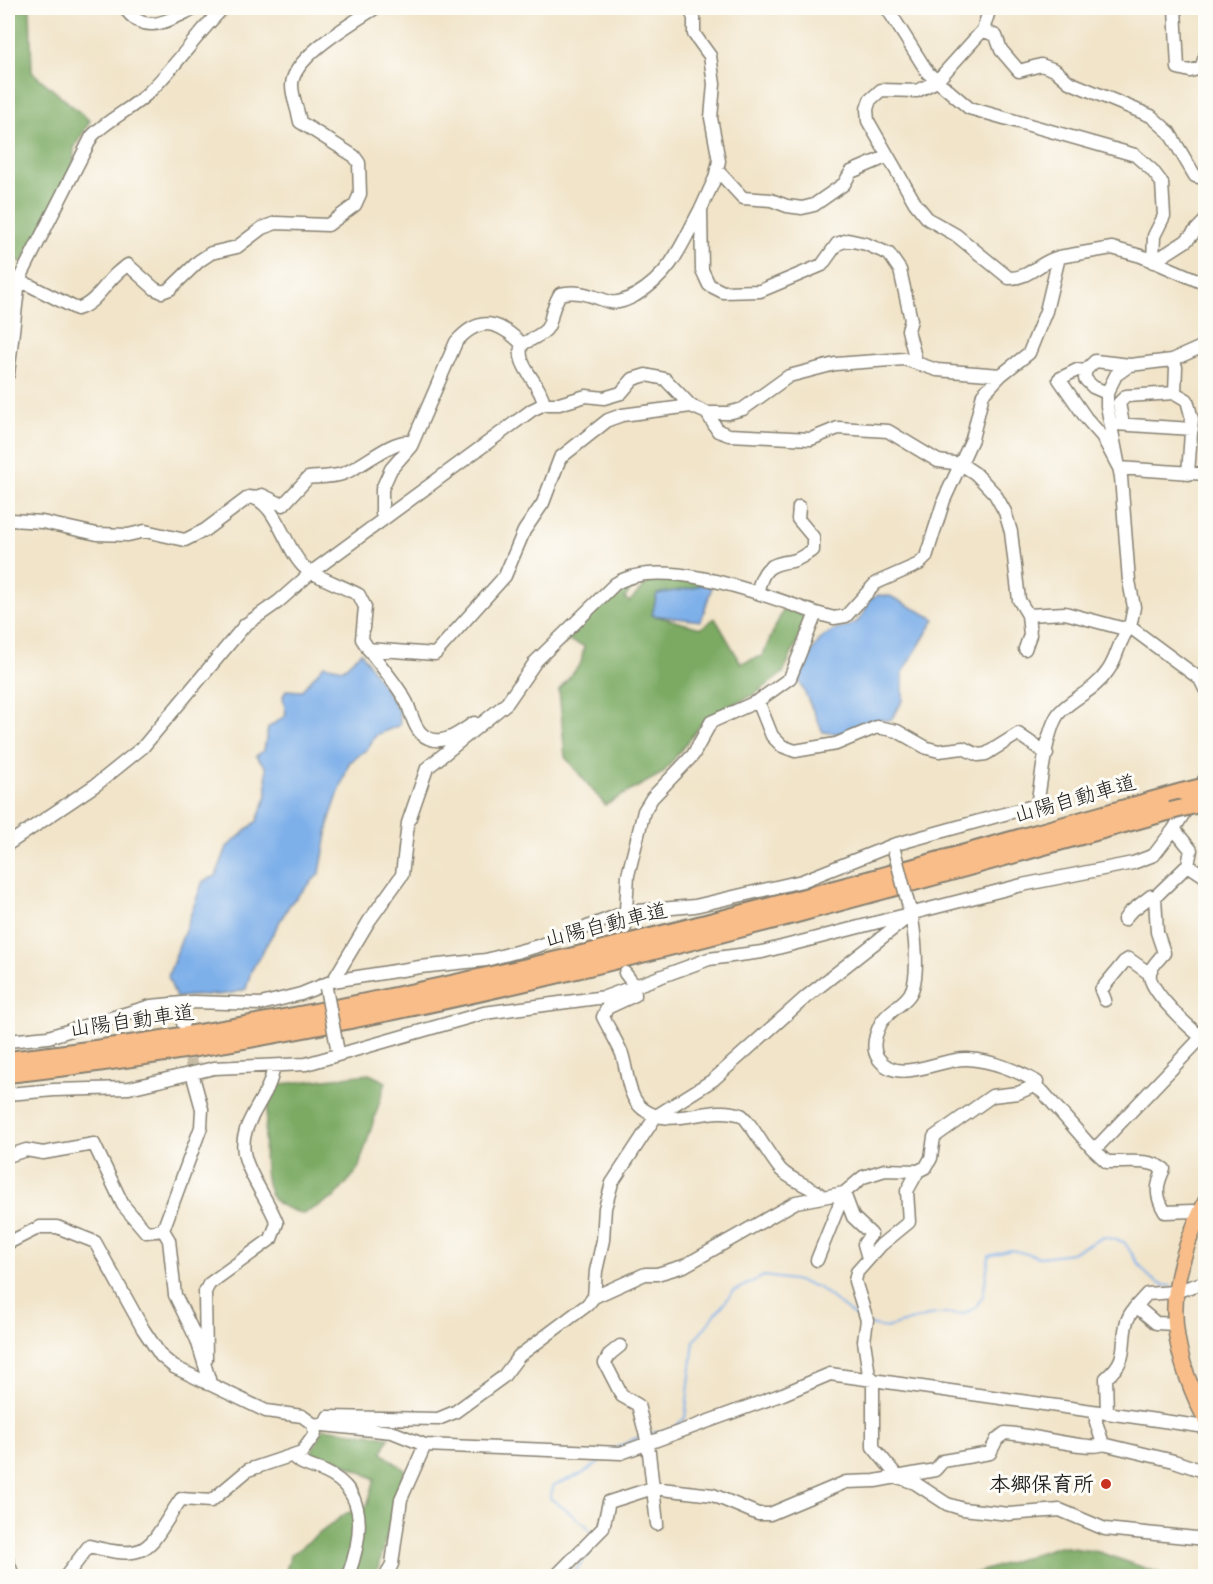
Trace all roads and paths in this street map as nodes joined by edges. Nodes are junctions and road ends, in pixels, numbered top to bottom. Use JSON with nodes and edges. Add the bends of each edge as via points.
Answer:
{"nodes":[{"id":1,"x":125,"y":8,"type":"edge"},
{"id":2,"x":195,"y":8,"type":"edge"},
{"id":3,"x":223,"y":8,"type":"edge"},
{"id":4,"x":375,"y":8,"type":"edge"},
{"id":5,"x":689,"y":8,"type":"edge"},
{"id":6,"x":887,"y":8,"type":"edge"},
{"id":7,"x":990,"y":8,"type":"edge"},
{"id":8,"x":1174,"y":8,"type":"edge"},
{"id":9,"x":983,"y":30,"type":"junction"},
{"id":10,"x":1206,"y":54,"type":"edge"},
{"id":11,"x":937,"y":81,"type":"junction"},
{"id":12,"x":886,"y":157,"type":"junction"},
{"id":13,"x":717,"y":170,"type":"junction"},
{"id":14,"x":1206,"y":179,"type":"edge"},
{"id":15,"x":701,"y":209,"type":"junction"},
{"id":16,"x":1206,"y":220,"type":"edge"},
{"id":17,"x":1059,"y":257,"type":"junction"},
{"id":18,"x":1153,"y":262,"type":"junction"},
{"id":19,"x":19,"y":280,"type":"junction"},
{"id":20,"x":1206,"y":284,"type":"edge"},
{"id":21,"x":522,"y":344,"type":"junction"},
{"id":22,"x":1206,"y":345,"type":"edge"},
{"id":23,"x":1172,"y":360,"type":"junction"},
{"id":24,"x":916,"y":361,"type":"junction"},
{"id":25,"x":1130,"y":365,"type":"junction"},
{"id":26,"x":1085,"y":371,"type":"junction"},
{"id":27,"x":8,"y":374,"type":"edge"},
{"id":28,"x":1001,"y":375,"type":"junction"},
{"id":29,"x":1107,"y":393,"type":"junction"},
{"id":30,"x":1175,"y":393,"type":"junction"},
{"id":31,"x":544,"y":404,"type":"junction"},
{"id":32,"x":691,"y":406,"type":"junction"},
{"id":33,"x":707,"y":413,"type":"junction"},
{"id":34,"x":1119,"y":422,"type":"junction"},
{"id":35,"x":1192,"y":429,"type":"junction"},
{"id":36,"x":411,"y":446,"type":"junction"},
{"id":37,"x":961,"y":464,"type":"junction"},
{"id":38,"x":1119,"y":468,"type":"junction"},
{"id":39,"x":1188,"y":474,"type":"junction"},
{"id":40,"x":1206,"y":474,"type":"edge"},
{"id":41,"x":255,"y":498,"type":"junction"},
{"id":42,"x":799,"y":507,"type":"dead end"},
{"id":43,"x":384,"y":518,"type":"junction"},
{"id":44,"x":8,"y":522,"type":"edge"},
{"id":45,"x":313,"y":571,"type":"junction"},
{"id":46,"x":757,"y":593,"type":"junction"},
{"id":47,"x":816,"y":614,"type":"junction"},
{"id":48,"x":1028,"y":615,"type":"junction"},
{"id":49,"x":1131,"y":627,"type":"junction"},
{"id":50,"x":368,"y":648,"type":"junction"},
{"id":51,"x":1025,"y":649,"type":"dead end"},
{"id":52,"x":1206,"y":691,"type":"edge"},
{"id":53,"x":758,"y":701,"type":"junction"},
{"id":54,"x":480,"y":728,"type":"junction"},
{"id":55,"x":1047,"y":754,"type":"junction"},
{"id":56,"x":1206,"y":777,"type":"edge"},
{"id":57,"x":1206,"y":786,"type":"edge"},
{"id":58,"x":1206,"y":802,"type":"edge"},
{"id":59,"x":1174,"y":829,"type":"junction"},
{"id":60,"x":8,"y":844,"type":"edge"},
{"id":61,"x":893,"y":847,"type":"junction"},
{"id":62,"x":1188,"y":865,"type":"junction"},
{"id":63,"x":1206,"y":877,"type":"edge"},
{"id":64,"x":1155,"y":897,"type":"junction"},
{"id":65,"x":910,"y":910,"type":"junction"},
{"id":66,"x":626,"y":912,"type":"junction"},
{"id":67,"x":1124,"y":920,"type":"dead end"},
{"id":68,"x":625,"y":928,"type":"dead end"},
{"id":69,"x":625,"y":973,"type":"dead end"},
{"id":70,"x":1150,"y":974,"type":"junction"},
{"id":71,"x":328,"y":984,"type":"junction"},
{"id":72,"x":634,"y":984,"type":"junction"},
{"id":73,"x":1105,"y":1000,"type":"dead end"},
{"id":74,"x":182,"y":1004,"type":"junction"},
{"id":75,"x":183,"y":1023,"type":"dead end"},
{"id":76,"x":1203,"y":1039,"type":"edge"},
{"id":77,"x":8,"y":1041,"type":"edge"},
{"id":78,"x":338,"y":1051,"type":"junction"},
{"id":79,"x":8,"y":1060,"type":"edge"},
{"id":80,"x":273,"y":1066,"type":"junction"},
{"id":81,"x":8,"y":1074,"type":"edge"},
{"id":82,"x":194,"y":1080,"type":"tunnel mouth"},
{"id":83,"x":1035,"y":1086,"type":"junction"},
{"id":84,"x":8,"y":1094,"type":"edge"},
{"id":85,"x":656,"y":1116,"type":"junction"},
{"id":86,"x":1092,"y":1148,"type":"junction"},
{"id":87,"x":8,"y":1156,"type":"edge"},
{"id":88,"x":918,"y":1171,"type":"junction"},
{"id":89,"x":844,"y":1193,"type":"junction"},
{"id":90,"x":822,"y":1197,"type":"junction"},
{"id":91,"x":1203,"y":1210,"type":"edge"},
{"id":92,"x":163,"y":1230,"type":"junction"},
{"id":93,"x":8,"y":1243,"type":"edge"},
{"id":94,"x":868,"y":1258,"type":"junction"},
{"id":95,"x":817,"y":1260,"type":"dead end"},
{"id":96,"x":1206,"y":1282,"type":"edge"},
{"id":97,"x":1174,"y":1292,"type":"junction"},
{"id":98,"x":594,"y":1297,"type":"junction"},
{"id":99,"x":1136,"y":1306,"type":"junction"},
{"id":100,"x":1174,"y":1324,"type":"junction"},
{"id":101,"x":620,"y":1346,"type":"dead end"},
{"id":102,"x":204,"y":1361,"type":"junction"},
{"id":103,"x":873,"y":1379,"type":"junction"},
{"id":104,"x":208,"y":1384,"type":"junction"},
{"id":105,"x":1102,"y":1413,"type":"junction"},
{"id":106,"x":1206,"y":1420,"type":"edge"},
{"id":107,"x":319,"y":1425,"type":"junction"},
{"id":108,"x":1206,"y":1427,"type":"edge"},
{"id":109,"x":648,"y":1444,"type":"junction"},
{"id":110,"x":1103,"y":1444,"type":"junction"},
{"id":111,"x":425,"y":1445,"type":"junction"},
{"id":112,"x":292,"y":1456,"type":"junction"},
{"id":113,"x":1206,"y":1472,"type":"edge"},
{"id":114,"x":898,"y":1477,"type":"junction"},
{"id":115,"x":653,"y":1488,"type":"junction"},
{"id":116,"x":657,"y":1524,"type":"dead end"},
{"id":117,"x":1206,"y":1539,"type":"edge"},
{"id":118,"x":8,"y":1562,"type":"edge"},
{"id":119,"x":13,"y":1576,"type":"edge"},
{"id":120,"x":66,"y":1576,"type":"edge"},
{"id":121,"x":348,"y":1576,"type":"edge"},
{"id":122,"x":386,"y":1576,"type":"edge"},
{"id":123,"x":556,"y":1576,"type":"edge"}],
"edges":[{"from":1,"to":2,"type":"street","via":[[143,22],[165,23]]},
{"from":3,"to":19,"type":"street","via":[[150,92],[92,136]]},
{"from":4,"to":19,"type":"street","via":[[323,42],[298,70],[292,84],[300,122],[359,163],[360,194],[355,205],[328,225],[276,223],[262,228],[237,247],[211,253],[171,289],[162,292],[128,265],[120,269],[90,305],[77,309]]},
{"from":5,"to":13,"type":"street","via":[[694,18],[694,34],[710,56]]},
{"from":6,"to":11,"type":"street"},
{"from":7,"to":9,"type":"street"},
{"from":8,"to":10,"type":"street","via":[[1178,68],[1201,68]]},
{"from":9,"to":11,"type":"street"},
{"from":9,"to":14,"type":"street","via":[[996,36],[1001,50],[1019,71],[1041,64],[1069,82],[1152,116],[1169,132],[1195,176]]},
{"from":11,"to":12,"type":"street","via":[[917,91],[881,90],[870,100],[868,122]]},
{"from":11,"to":18,"type":"street","via":[[969,108],[985,114],[1135,155],[1162,183],[1164,216],[1154,236]]},
{"from":12,"to":13,"type":"street","via":[[851,172],[844,184],[814,205],[802,208],[743,198]]},
{"from":12,"to":17,"type":"street","via":[[927,219],[956,235],[1009,278],[1020,279],[1047,260]]},
{"from":13,"to":15,"type":"street"},
{"from":15,"to":21,"type":"street","via":[[657,282],[626,301],[611,302],[571,291],[560,294],[546,333]]},
{"from":15,"to":24,"type":"street","via":[[702,270],[709,285],[723,292],[760,291],[822,265],[837,244],[848,240],[889,254],[900,270]]},
{"from":16,"to":18,"type":"street","via":[[1186,241]]},
{"from":17,"to":18,"type":"street","via":[[1112,248]]},
{"from":17,"to":28,"type":"street","via":[[1046,311],[1029,353]]},
{"from":18,"to":20,"type":"street"},
{"from":19,"to":27,"type":"street"},
{"from":21,"to":31,"type":"street","via":[[521,360],[543,393]]},
{"from":21,"to":36,"type":"street","via":[[494,324],[478,324],[466,331],[456,342]]},
{"from":22,"to":23,"type":"street"},
{"from":23,"to":25,"type":"street"},
{"from":23,"to":30,"type":"street","via":[[1176,367]]},
{"from":24,"to":28,"type":"street","via":[[937,370]]},
{"from":24,"to":33,"type":"street","via":[[835,364],[789,376],[743,409]]},
{"from":25,"to":26,"type":"street","via":[[1095,361]]},
{"from":25,"to":29,"type":"street","via":[[1116,375]]},
{"from":26,"to":29,"type":"street","via":[[1084,379]]},
{"from":26,"to":38,"type":"street","via":[[1077,370],[1059,379],[1102,436]]},
{"from":28,"to":37,"type":"street","via":[[983,394]]},
{"from":29,"to":34,"type":"street"},
{"from":30,"to":34,"type":"street","via":[[1126,396],[1119,403]]},
{"from":30,"to":35,"type":"street","via":[[1187,400]]},
{"from":31,"to":32,"type":"street","via":[[586,396],[604,398],[621,393],[633,379],[646,375],[665,380]]},
{"from":31,"to":43,"type":"street"},
{"from":32,"to":33,"type":"street"},
{"from":32,"to":50,"type":"street","via":[[608,420],[560,458],[543,503],[524,531],[505,576],[435,654]]},
{"from":33,"to":37,"type":"street","via":[[718,431],[729,435],[811,439],[838,428],[888,431],[939,460]]},
{"from":34,"to":35,"type":"street"},
{"from":34,"to":38,"type":"street"},
{"from":35,"to":39,"type":"street"},
{"from":36,"to":41,"type":"street","via":[[399,441],[341,474],[308,478],[283,505],[262,495]]},
{"from":36,"to":43,"type":"street","via":[[391,469],[382,489]]},
{"from":37,"to":47,"type":"street","via":[[944,500],[926,557],[876,583],[846,616]]},
{"from":37,"to":48,"type":"street","via":[[995,494],[1005,512],[1019,600]]},
{"from":38,"to":39,"type":"street"},
{"from":38,"to":49,"type":"street","via":[[1134,607]]},
{"from":39,"to":40,"type":"street"},
{"from":41,"to":44,"type":"street","via":[[249,497],[185,540],[145,531],[128,536],[97,534],[42,522]]},
{"from":41,"to":45,"type":"street","via":[[266,505],[305,568]]},
{"from":42,"to":46,"type":"street","via":[[798,519],[813,537],[813,550],[794,561],[779,561],[768,567]]},
{"from":43,"to":45,"type":"street"},
{"from":45,"to":50,"type":"street","via":[[359,595],[365,607],[362,639]]},
{"from":45,"to":60,"type":"street","via":[[245,624],[143,747],[97,784]]},
{"from":46,"to":47,"type":"street"},
{"from":46,"to":54,"type":"street","via":[[710,579],[639,573],[628,576],[536,661],[507,703]]},
{"from":47,"to":53,"type":"street","via":[[790,678]]},
{"from":48,"to":49,"type":"street","via":[[1065,613],[1121,628]]},
{"from":48,"to":51,"type":"street","via":[[1030,635]]},
{"from":49,"to":52,"type":"street","via":[[1200,679]]},
{"from":49,"to":55,"type":"street","via":[[1123,635],[1108,672],[1059,712]]},
{"from":50,"to":54,"type":"street","via":[[406,701],[420,733],[427,738],[448,739],[474,723]]},
{"from":53,"to":55,"type":"street","via":[[772,736],[795,751],[836,744],[877,727],[897,731],[927,748],[963,748],[978,755],[1018,734]]},
{"from":53,"to":66,"type":"street","via":[[711,722],[693,755],[652,798],[644,811],[628,875]]},
{"from":54,"to":71,"type":"street","via":[[427,768],[408,823],[402,875]]},
{"from":55,"to":61,"type":"street","via":[[1037,806]]},
{"from":56,"to":59,"type":"street"},
{"from":57,"to":79,"type":"highway","name":"山陽自動車道","bridge":true,"via":[[759,909],[516,971],[293,1018]]},
{"from":58,"to":81,"type":"highway","name":"山陽自動車道","bridge":true,"via":[[773,921],[508,988],[217,1047]]},
{"from":59,"to":62,"type":"street","via":[[1191,850]]},
{"from":59,"to":65,"type":"street","via":[[1154,855],[1133,863]]},
{"from":61,"to":65,"type":"street","bridge":true},
{"from":61,"to":66,"type":"street","via":[[802,882],[695,906]]},
{"from":62,"to":63,"type":"street"},
{"from":62,"to":64,"type":"street"},
{"from":64,"to":67,"type":"street","via":[[1151,896]]},
{"from":64,"to":70,"type":"street","via":[[1157,932],[1164,953]]},
{"from":65,"to":72,"type":"street","via":[[762,952],[709,959]]},
{"from":65,"to":83,"type":"street","via":[[915,984],[909,996],[885,1016],[874,1042],[875,1054],[895,1070],[966,1059],[1004,1065],[1037,1082]]},
{"from":65,"to":85,"type":"street","via":[[713,1080]]},
{"from":66,"to":68,"type":"street"},
{"from":66,"to":71,"type":"street","via":[[538,946],[486,960],[380,972]]},
{"from":69,"to":72,"type":"street"},
{"from":70,"to":73,"type":"street","via":[[1129,959],[1101,990]]},
{"from":70,"to":76,"type":"street","via":[[1150,981],[1170,1009]]},
{"from":71,"to":74,"type":"street","via":[[261,1005]]},
{"from":71,"to":78,"type":"street","bridge":true},
{"from":72,"to":78,"type":"street","via":[[605,997],[484,1013]]},
{"from":72,"to":85,"type":"street","via":[[636,995],[607,1008],[603,1017],[621,1053],[634,1099]]},
{"from":74,"to":75,"type":"street"},
{"from":74,"to":77,"type":"street","via":[[151,1006],[48,1037]]},
{"from":76,"to":86,"type":"street"},
{"from":78,"to":80,"type":"street","via":[[306,1064]]},
{"from":80,"to":84,"type":"street","via":[[214,1068],[129,1088]]},
{"from":80,"to":102,"type":"street","via":[[273,1078],[249,1124],[244,1156],[277,1223],[271,1239],[209,1284],[205,1292]]},
{"from":82,"to":92,"type":"street","via":[[202,1109],[201,1127]]},
{"from":83,"to":86,"type":"street"},
{"from":83,"to":88,"type":"street","via":[[992,1096],[934,1137],[931,1158]]},
{"from":85,"to":90,"type":"street","via":[[685,1118],[706,1111],[741,1115],[750,1122],[781,1170],[795,1183],[819,1192]]},
{"from":85,"to":98,"type":"street","via":[[612,1183],[605,1208]]},
{"from":86,"to":91,"type":"street","via":[[1107,1162],[1131,1161],[1164,1169],[1157,1190],[1165,1212]]},
{"from":87,"to":92,"type":"street","via":[[26,1150],[43,1153],[94,1144],[123,1205],[146,1232]]},
{"from":88,"to":89,"type":"street","via":[[885,1170],[863,1177]]},
{"from":88,"to":94,"type":"street","via":[[908,1191],[909,1222]]},
{"from":89,"to":90,"type":"street"},
{"from":89,"to":94,"type":"street","via":[[853,1217],[871,1234],[864,1244]]},
{"from":89,"to":95,"type":"street"},
{"from":90,"to":98,"type":"street","via":[[796,1202],[684,1266],[645,1274]]},
{"from":91,"to":97,"type":"main road","via":[[1178,1269]]},
{"from":92,"to":102,"type":"street","via":[[169,1240],[175,1295]]},
{"from":93,"to":104,"type":"street","via":[[40,1227],[57,1227],[95,1242],[161,1356]]},
{"from":94,"to":103,"type":"street","via":[[855,1281],[867,1320],[864,1341]]},
{"from":96,"to":97,"type":"street"},
{"from":97,"to":99,"type":"street","via":[[1147,1294]]},
{"from":97,"to":100,"type":"main road"},
{"from":98,"to":107,"type":"street","via":[[519,1356],[503,1377],[455,1412],[438,1419],[328,1417]]},
{"from":99,"to":100,"type":"street","via":[[1156,1323]]},
{"from":99,"to":105,"type":"street","via":[[1126,1323],[1119,1365],[1106,1378]]},
{"from":100,"to":106,"type":"main road","via":[[1181,1363]]},
{"from":101,"to":109,"type":"street","via":[[606,1363],[622,1396],[638,1405]]},
{"from":102,"to":104,"type":"street"},
{"from":103,"to":105,"type":"street"},
{"from":103,"to":109,"type":"street","via":[[830,1374]]},
{"from":103,"to":114,"type":"street","via":[[873,1447]]},
{"from":104,"to":107,"type":"street","via":[[266,1411],[302,1416]]},
{"from":105,"to":108,"type":"street"},
{"from":105,"to":110,"type":"street","via":[[1096,1422]]},
{"from":107,"to":111,"type":"street","via":[[392,1432]]},
{"from":107,"to":112,"type":"street","via":[[302,1452]]},
{"from":109,"to":111,"type":"street","via":[[621,1453]]},
{"from":109,"to":115,"type":"street"},
{"from":110,"to":113,"type":"street"},
{"from":110,"to":114,"type":"street","via":[[1088,1448],[1005,1433],[997,1439],[990,1454],[943,1461],[935,1470]]},
{"from":111,"to":122,"type":"street","via":[[401,1499],[392,1564]]},
{"from":112,"to":120,"type":"street","via":[[248,1470],[211,1501],[181,1500],[151,1547],[138,1554],[113,1553],[89,1546]]},
{"from":112,"to":121,"type":"street","via":[[345,1485],[356,1500],[360,1544]]},
{"from":114,"to":115,"type":"street","via":[[846,1482],[770,1514],[758,1514],[713,1495]]},
{"from":114,"to":117,"type":"street","via":[[963,1509],[1009,1514],[1060,1510],[1105,1529]]},
{"from":115,"to":116,"type":"street"},
{"from":115,"to":123,"type":"street","via":[[609,1502],[603,1528]]},
{"from":118,"to":119,"type":"street"}]}
